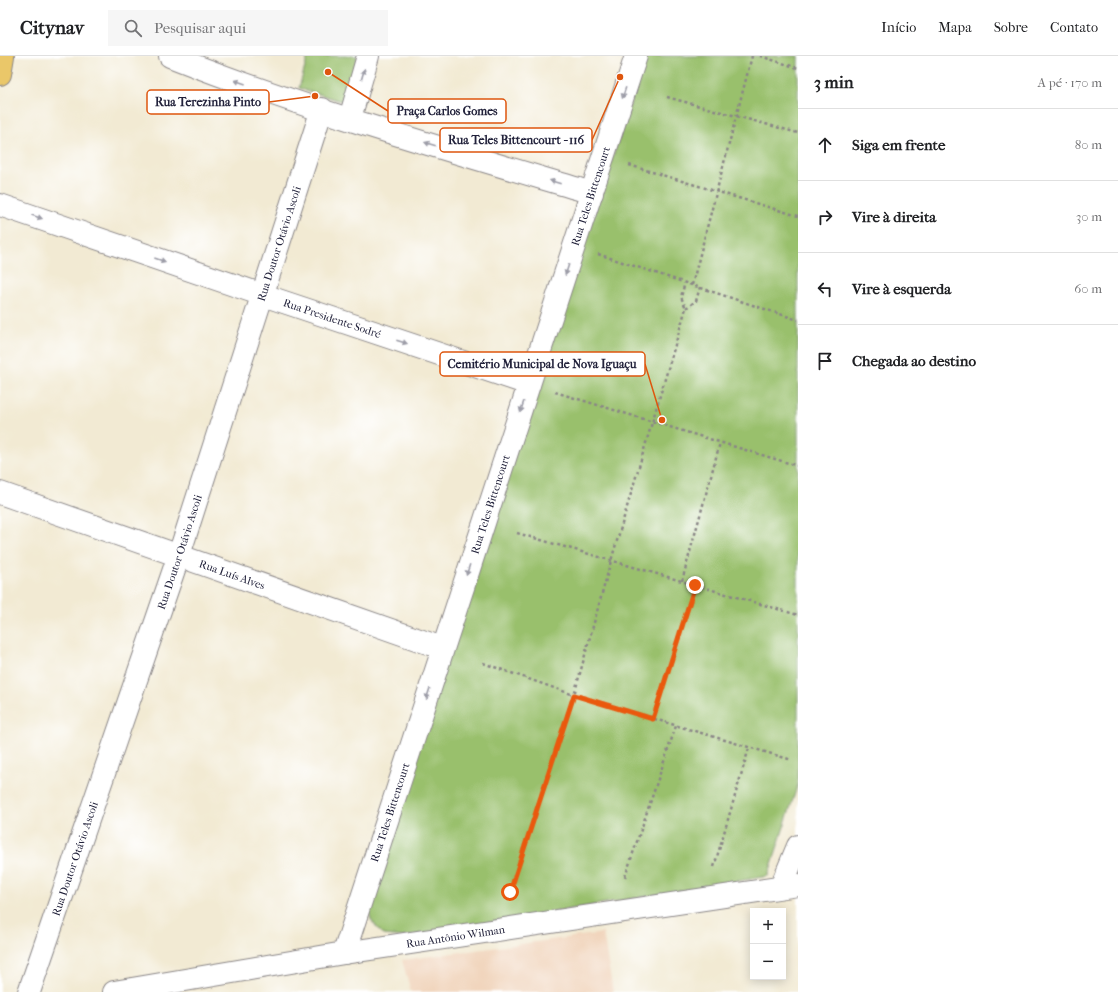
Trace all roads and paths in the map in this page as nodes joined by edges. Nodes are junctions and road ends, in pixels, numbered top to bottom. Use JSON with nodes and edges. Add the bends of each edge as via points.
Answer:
{"nodes":[{"id":1,"x":2,"y":56,"type":"edge"},
{"id":2,"x":170,"y":56,"type":"edge"},
{"id":3,"x":368,"y":56,"type":"edge"},
{"id":4,"x":636,"y":56,"type":"edge"},
{"id":5,"x":752,"y":56,"type":"edge"},
{"id":6,"x":760,"y":56,"type":"edge"},
{"id":7,"x":798,"y":68,"type":"edge"},
{"id":8,"x":0,"y":74,"type":"edge"},
{"id":9,"x":666,"y":97,"type":"dead end"},
{"id":10,"x":322,"y":109,"type":"junction"},
{"id":11,"x":736,"y":116,"type":"junction"},
{"id":12,"x":350,"y":118,"type":"junction"},
{"id":13,"x":798,"y":133,"type":"edge"},
{"id":14,"x":629,"y":164,"type":"dead end"},
{"id":15,"x":716,"y":191,"type":"junction"},
{"id":16,"x":592,"y":193,"type":"junction"},
{"id":17,"x":0,"y":205,"type":"edge"},
{"id":18,"x":798,"y":216,"type":"edge"},
{"id":19,"x":598,"y":254,"type":"dead end"},
{"id":20,"x":685,"y":282,"type":"junction"},
{"id":21,"x":692,"y":285,"type":"junction"},
{"id":22,"x":700,"y":287,"type":"junction"},
{"id":23,"x":262,"y":295,"type":"junction"},
{"id":24,"x":686,"y":308,"type":"junction"},
{"id":25,"x":798,"y":320,"type":"edge"},
{"id":26,"x":529,"y":384,"type":"junction"},
{"id":27,"x":555,"y":392,"type":"dead end"},
{"id":28,"x":653,"y":422,"type":"junction"},
{"id":29,"x":720,"y":443,"type":"junction"},
{"id":30,"x":798,"y":466,"type":"edge"},
{"id":31,"x":0,"y":493,"type":"edge"},
{"id":32,"x":517,"y":533,"type":"dead end"},
{"id":33,"x":179,"y":556,"type":"junction"},
{"id":34,"x":611,"y":561,"type":"junction"},
{"id":35,"x":682,"y":581,"type":"junction"},
{"id":36,"x":695,"y":585,"type":"junction"},
{"id":37,"x":798,"y":615,"type":"edge"},
{"id":38,"x":442,"y":648,"type":"junction"},
{"id":39,"x":483,"y":663,"type":"dead end"},
{"id":40,"x":574,"y":695,"type":"junction"},
{"id":41,"x":653,"y":719,"type":"junction"},
{"id":42,"x":676,"y":726,"type":"junction"},
{"id":43,"x":749,"y":748,"type":"junction"},
{"id":44,"x":792,"y":760,"type":"dead end"},
{"id":45,"x":798,"y":846,"type":"edge"},
{"id":46,"x":714,"y":868,"type":"dead end"},
{"id":47,"x":625,"y":877,"type":"dead end"},
{"id":48,"x":790,"y":886,"type":"edge"},
{"id":49,"x":510,"y":892,"type":"dead end"},
{"id":50,"x":344,"y":953,"type":"junction"},
{"id":51,"x":29,"y":992,"type":"edge"},
{"id":52,"x":114,"y":992,"type":"edge"}],
"edges":[{"from":1,"to":8,"type":"main road"},
{"from":10,"to":2,"type":"street","one_way":true},
{"from":12,"to":3,"type":"street","one_way":true},
{"from":4,"to":16,"type":"street","name":"Rua Teles Bittencourt","one_way":true},
{"from":5,"to":11,"type":"path"},
{"from":6,"to":7,"type":"path"},
{"from":9,"to":11,"type":"path"},
{"from":10,"to":12,"type":"street"},
{"from":10,"to":23,"type":"street","name":"Rua Doutor Otávio Ascoli"},
{"from":11,"to":13,"type":"path"},
{"from":11,"to":15,"type":"path"},
{"from":16,"to":12,"type":"street","one_way":true},
{"from":14,"to":15,"type":"path"},
{"from":15,"to":18,"type":"path"},
{"from":15,"to":21,"type":"path"},
{"from":16,"to":26,"type":"street","name":"Rua Teles Bittencourt","one_way":true},
{"from":17,"to":23,"type":"street","name":"Rua Presidente Sodré","one_way":true},
{"from":19,"to":20,"type":"path"},
{"from":20,"to":21,"type":"path"},
{"from":20,"to":24,"type":"path","via":[[681,296]]},
{"from":21,"to":22,"type":"path"},
{"from":22,"to":24,"type":"path","via":[[696,302]]},
{"from":22,"to":25,"type":"path"},
{"from":23,"to":26,"type":"street","name":"Rua Presidente Sodré","one_way":true},
{"from":23,"to":33,"type":"street","name":"Rua Doutor Otávio Ascoli"},
{"from":24,"to":28,"type":"path"},
{"from":26,"to":38,"type":"street","name":"Rua Teles Bittencourt","one_way":true},
{"from":27,"to":28,"type":"path"},
{"from":28,"to":29,"type":"path"},
{"from":28,"to":34,"type":"path"},
{"from":29,"to":30,"type":"path"},
{"from":29,"to":35,"type":"path"},
{"from":31,"to":33,"type":"street","name":"Rua Luís Alves"},
{"from":32,"to":34,"type":"path"},
{"from":33,"to":38,"type":"street","name":"Rua Luís Alves"},
{"from":33,"to":51,"type":"street","name":"Rua Doutor Otávio Ascoli"},
{"from":34,"to":35,"type":"path"},
{"from":34,"to":40,"type":"path"},
{"from":35,"to":36,"type":"path"},
{"from":36,"to":37,"type":"path"},
{"from":36,"to":41,"type":"path"},
{"from":38,"to":50,"type":"street","name":"Rua Teles Bittencourt","one_way":true},
{"from":39,"to":40,"type":"path"},
{"from":40,"to":41,"type":"path"},
{"from":40,"to":49,"type":"path"},
{"from":41,"to":42,"type":"path"},
{"from":42,"to":43,"type":"path"},
{"from":42,"to":47,"type":"path"},
{"from":43,"to":44,"type":"path"},
{"from":43,"to":46,"type":"path"},
{"from":45,"to":48,"type":"street"},
{"from":48,"to":50,"type":"street","name":"Rua Antônio Wilman"},
{"from":50,"to":52,"type":"street","name":"Rua Antônio Wilman"}]}
